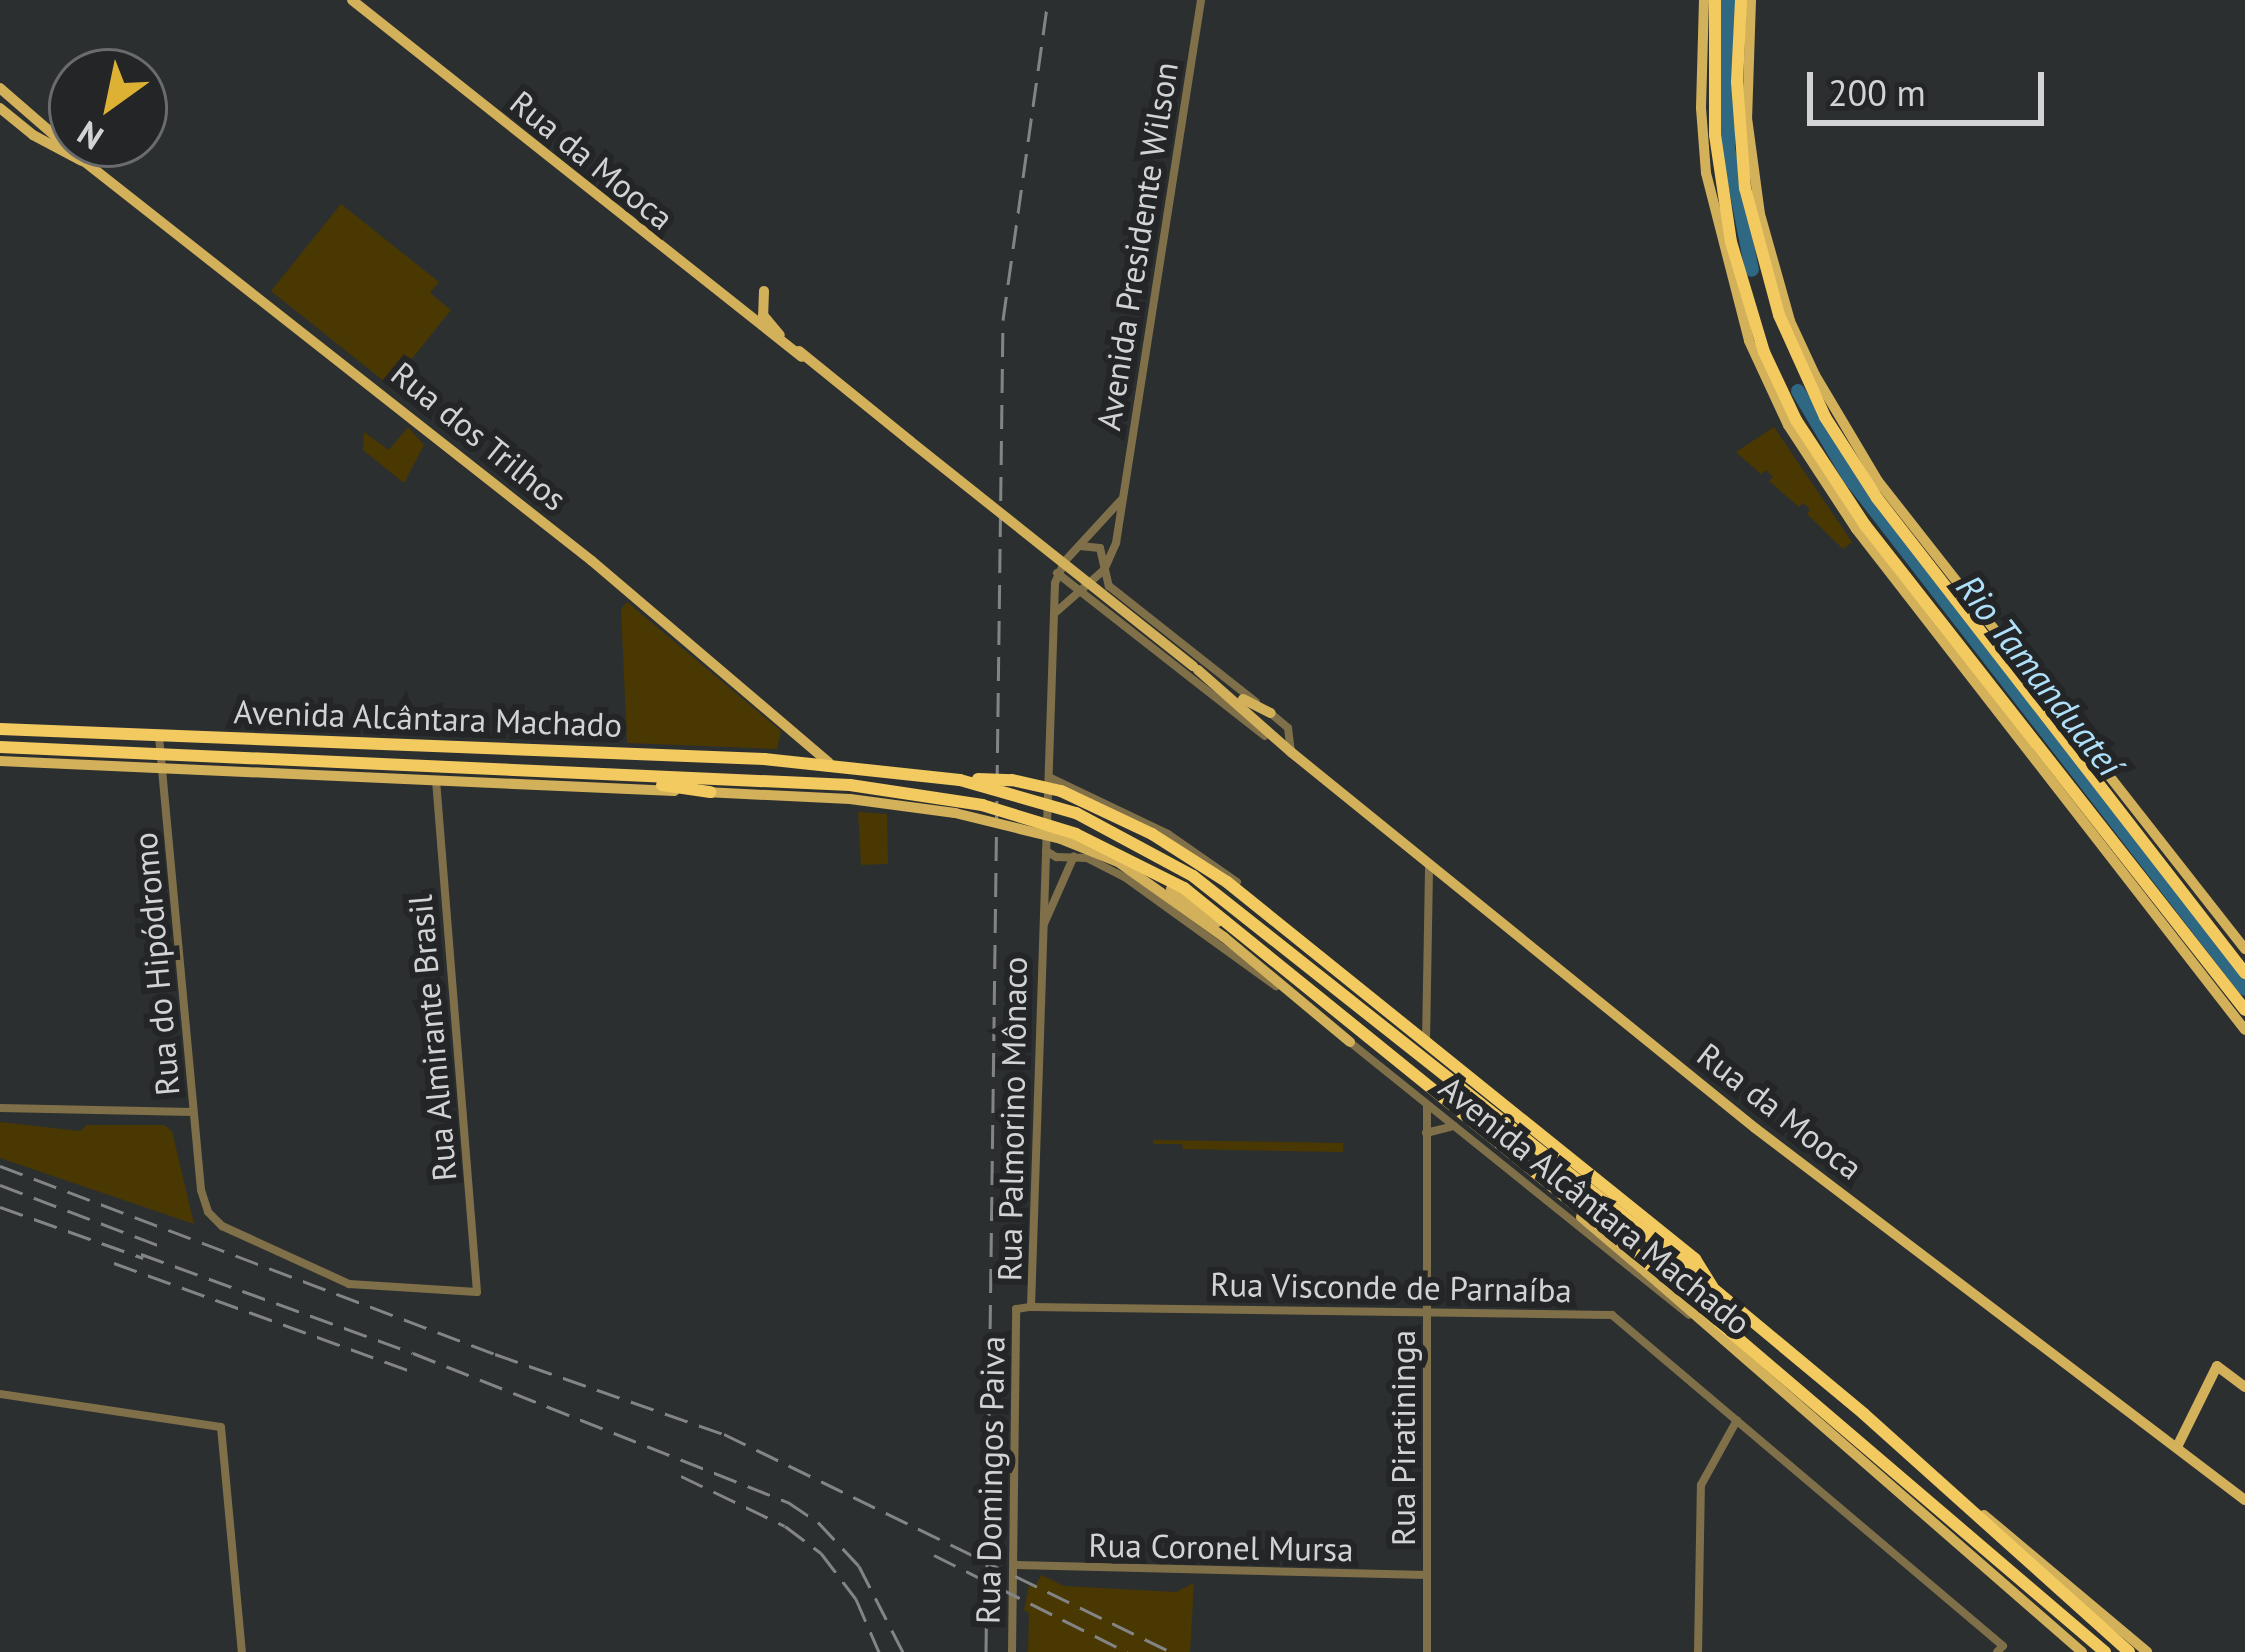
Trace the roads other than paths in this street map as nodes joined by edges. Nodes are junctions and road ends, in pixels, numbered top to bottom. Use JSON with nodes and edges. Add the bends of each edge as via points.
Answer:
{"nodes":[{"id":1,"x":352,"y":0,"type":"edge"},
{"id":2,"x":1201,"y":0,"type":"edge"},
{"id":3,"x":1704,"y":0,"type":"edge"},
{"id":4,"x":1715,"y":0,"type":"edge"},
{"id":5,"x":1741,"y":0,"type":"edge"},
{"id":6,"x":1751,"y":0,"type":"edge"},
{"id":7,"x":0,"y":88,"type":"edge"},
{"id":8,"x":0,"y":108,"type":"edge"},
{"id":9,"x":48,"y":129,"type":"edge"},
{"id":10,"x":48,"y":143,"type":"edge"},
{"id":11,"x":94,"y":168,"type":"edge"},
{"id":12,"x":764,"y":291,"type":"dead end"},
{"id":13,"x":802,"y":358,"type":"junction"},
{"id":14,"x":1121,"y":500,"type":"junction"},
{"id":15,"x":1079,"y":546,"type":"junction"},
{"id":16,"x":1065,"y":562,"type":"junction"},
{"id":17,"x":1104,"y":570,"type":"junction"},
{"id":18,"x":1057,"y":573,"type":"junction"},
{"id":19,"x":1073,"y":583,"type":"junction"},
{"id":20,"x":1109,"y":586,"type":"junction"},
{"id":21,"x":1082,"y":591,"type":"junction"},
{"id":22,"x":1096,"y":602,"type":"junction"},
{"id":23,"x":1055,"y":614,"type":"junction"},
{"id":24,"x":1196,"y":668,"type":"junction"},
{"id":25,"x":1271,"y":713,"type":"junction"},
{"id":26,"x":0,"y":729,"type":"edge"},
{"id":27,"x":158,"y":734,"type":"junction"},
{"id":28,"x":0,"y":747,"type":"edge"},
{"id":29,"x":1291,"y":752,"type":"junction"},
{"id":30,"x":162,"y":760,"type":"junction"},
{"id":31,"x":0,"y":761,"type":"edge"},
{"id":32,"x":830,"y":763,"type":"junction"},
{"id":33,"x":614,"y":776,"type":"junction"},
{"id":34,"x":436,"y":779,"type":"junction"},
{"id":35,"x":1054,"y":779,"type":"junction"},
{"id":36,"x":960,"y":780,"type":"junction"},
{"id":37,"x":710,"y":792,"type":"junction"},
{"id":38,"x":850,"y":792,"type":"junction"},
{"id":39,"x":1045,"y":850,"type":"junction"},
{"id":40,"x":1073,"y":857,"type":"junction"},
{"id":41,"x":1118,"y":862,"type":"junction"},
{"id":42,"x":1429,"y":864,"type":"junction"},
{"id":43,"x":1260,"y":904,"type":"junction"},
{"id":44,"x":1041,"y":931,"type":"junction"},
{"id":45,"x":2245,"y":949,"type":"edge"},
{"id":46,"x":2245,"y":973,"type":"edge"},
{"id":47,"x":2245,"y":1010,"type":"edge"},
{"id":48,"x":1402,"y":1020,"type":"junction"},
{"id":49,"x":2245,"y":1030,"type":"edge"},
{"id":50,"x":1426,"y":1039,"type":"junction"},
{"id":51,"x":1351,"y":1042,"type":"junction"},
{"id":52,"x":1459,"y":1066,"type":"junction"},
{"id":53,"x":1385,"y":1069,"type":"junction"},
{"id":54,"x":1427,"y":1103,"type":"junction"},
{"id":55,"x":0,"y":1108,"type":"edge"},
{"id":56,"x":193,"y":1112,"type":"junction"},
{"id":57,"x":1445,"y":1118,"type":"junction"},
{"id":58,"x":1455,"y":1126,"type":"junction"},
{"id":59,"x":1426,"y":1133,"type":"junction"},
{"id":60,"x":201,"y":1190,"type":"joint"},
{"id":61,"x":1712,"y":1286,"type":"junction"},
{"id":62,"x":1031,"y":1307,"type":"junction"},
{"id":63,"x":1017,"y":1308,"type":"joint"},
{"id":64,"x":1427,"y":1312,"type":"junction"},
{"id":65,"x":1692,"y":1317,"type":"junction"},
{"id":66,"x":1726,"y":1328,"type":"junction"},
{"id":67,"x":1761,"y":1328,"type":"junction"},
{"id":68,"x":2245,"y":1388,"type":"edge"},
{"id":69,"x":0,"y":1394,"type":"edge"},
{"id":70,"x":1737,"y":1420,"type":"junction"},
{"id":71,"x":2177,"y":1448,"type":"junction"},
{"id":72,"x":1962,"y":1499,"type":"junction"},
{"id":73,"x":2245,"y":1500,"type":"edge"},
{"id":74,"x":1014,"y":1565,"type":"junction"},
{"id":75,"x":1427,"y":1575,"type":"junction"},
{"id":76,"x":2053,"y":1610,"type":"junction"},
{"id":77,"x":2000,"y":1649,"type":"edge"},
{"id":78,"x":242,"y":1652,"type":"edge"},
{"id":79,"x":1012,"y":1652,"type":"edge"},
{"id":80,"x":1427,"y":1652,"type":"edge"},
{"id":81,"x":1697,"y":1652,"type":"edge"},
{"id":82,"x":2082,"y":1652,"type":"edge"},
{"id":83,"x":2093,"y":1652,"type":"edge"},
{"id":84,"x":2105,"y":1652,"type":"edge"},
{"id":85,"x":2129,"y":1652,"type":"edge"},
{"id":86,"x":2146,"y":1652,"type":"edge"}],
"edges":[{"from":1,"to":13,"type":"main road","name":"Rua da Mooca"},
{"from":2,"to":14,"type":"street","name":"Avenida Presidente Wilson"},
{"from":3,"to":49,"type":"main road","via":[[1706,173],[1732,290],[1773,396],[1856,529]]},
{"from":4,"to":47,"type":"highway","via":[[1715,135],[1731,242],[1764,352],[1796,420],[1865,525]]},
{"from":5,"to":46,"type":"highway","via":[[1745,188],[1778,315],[1825,417],[1877,498]]},
{"from":6,"to":45,"type":"main road","via":[[1747,118],[1760,214],[1814,375],[1878,481]]},
{"from":7,"to":9,"type":"main road","name":"Rua dos Trilhos"},
{"from":8,"to":10,"type":"main road","name":"Rua dos Trilhos"},
{"from":11,"to":32,"type":"main road","name":"Rua dos Trilhos","via":[[590,559]]},
{"from":12,"to":13,"type":"main road","via":[[766,321]]},
{"from":13,"to":24,"type":"main road","bridge":true},
{"from":14,"to":15,"type":"street"},
{"from":14,"to":17,"type":"street","name":"Avenida Presidente Wilson"},
{"from":15,"to":16,"type":"street"},
{"from":15,"to":17,"type":"street","via":[[1100,548]]},
{"from":16,"to":18,"type":"street"},
{"from":16,"to":19,"type":"street"},
{"from":17,"to":20,"type":"street"},
{"from":17,"to":21,"type":"street"},
{"from":18,"to":19,"type":"street"},
{"from":18,"to":23,"type":"street","name":"Rua Palmorino Mônaco"},
{"from":19,"to":21,"type":"street"},
{"from":20,"to":22,"type":"street"},
{"from":20,"to":25,"type":"street"},
{"from":21,"to":22,"type":"street","name":"Rua da Mooca"},
{"from":21,"to":23,"type":"street"},
{"from":22,"to":29,"type":"street","name":"Rua da Mooca"},
{"from":23,"to":35,"type":"street","name":"Rua Palmorino Mônaco"},
{"from":24,"to":25,"type":"main road"},
{"from":24,"to":29,"type":"main road","name":"Rua da Mooca"},
{"from":25,"to":29,"type":"street","via":[[1288,728]]},
{"from":26,"to":27,"type":"highway","name":"Avenida Alcântara Machado"},
{"from":27,"to":30,"type":"street","name":"Rua do Hipódromo"},
{"from":27,"to":32,"type":"highway","name":"Avenida Alcântara Machado"},
{"from":28,"to":30,"type":"highway","name":"Avenida Alcântara Machado"},
{"from":29,"to":42,"type":"main road","name":"Rua da Mooca"},
{"from":30,"to":31,"type":"main road","name":"Avenida Alcântara Machado"},
{"from":30,"to":33,"type":"highway","name":"Avenida Alcântara Machado"},
{"from":30,"to":34,"type":"main road","name":"Avenida Alcântara Machado"},
{"from":30,"to":56,"type":"street","name":"Rua do Hipódromo"},
{"from":32,"to":36,"type":"highway","name":"Avenida Alcântara Machado"},
{"from":33,"to":37,"type":"highway"},
{"from":33,"to":38,"type":"highway","name":"Avenida Alcântara Machado"},
{"from":34,"to":37,"type":"main road","name":"Avenida Alcântara Machado"},
{"from":34,"to":60,"type":"street","name":"Rua Almirante Brasil","via":[[477,1292],[349,1284],[222,1226]]},
{"from":35,"to":39,"type":"street","name":"Rua Palmorino Mônaco"},
{"from":35,"to":40,"type":"street","name":"Rua Palmorino Mônaco","via":[[1078,823]]},
{"from":35,"to":43,"type":"street","via":[[1168,834]]},
{"from":36,"to":43,"type":"highway","bridge":true,"via":[[1061,791],[1152,834]]},
{"from":36,"to":61,"type":"highway","name":"Avenida Alcântara Machado","bridge":true,"via":[[1076,813],[1193,876]]},
{"from":37,"to":38,"type":"main road","name":"Avenida Alcântara Machado"},
{"from":38,"to":41,"type":"main road","bridge":true,"via":[[1061,839]]},
{"from":38,"to":66,"type":"highway","name":"Avenida Alcântara Machado","bridge":true,"via":[[982,805],[1076,834],[1164,875],[1258,943]]},
{"from":39,"to":40,"type":"street","name":"Avenida Alcântara Machado"},
{"from":39,"to":44,"type":"street","name":"Rua Palmorino Mônaco"},
{"from":40,"to":44,"type":"street","name":"Rua Palmorino Mônaco"},
{"from":40,"to":51,"type":"street","name":"Avenida Alcântara Machado","via":[[1151,894]]},
{"from":41,"to":51,"type":"main road","bridge":true,"via":[[1225,937]]},
{"from":41,"to":65,"type":"main road","bridge":true,"via":[[1171,889],[1250,948]]},
{"from":42,"to":50,"type":"street","name":"Rua Piratininga"},
{"from":42,"to":71,"type":"main road","name":"Rua da Mooca","via":[[1755,1129]]},
{"from":43,"to":48,"type":"highway"},
{"from":44,"to":62,"type":"street","name":"Rua Palmorino Mônaco"},
{"from":48,"to":50,"type":"highway"},
{"from":48,"to":53,"type":"street"},
{"from":50,"to":52,"type":"highway"},
{"from":50,"to":54,"type":"street","name":"Rua Piratininga"},
{"from":51,"to":53,"type":"street","name":"Avenida Alcântara Machado"},
{"from":52,"to":57,"type":"street","via":[[1445,1075]]},
{"from":52,"to":61,"type":"highway","via":[[1695,1258]]},
{"from":53,"to":54,"type":"street","name":"Avenida Alcântara Machado"},
{"from":54,"to":57,"type":"street","name":"Avenida Alcântara Machado"},
{"from":54,"to":59,"type":"street","name":"Rua Piratininga"},
{"from":55,"to":56,"type":"street"},
{"from":56,"to":60,"type":"street","name":"Rua do Hipódromo"},
{"from":57,"to":58,"type":"street","name":"Avenida Alcântara Machado"},
{"from":58,"to":59,"type":"street"},
{"from":58,"to":65,"type":"street","name":"Avenida Alcântara Machado"},
{"from":59,"to":64,"type":"street","name":"Rua Piratininga"},
{"from":61,"to":67,"type":"highway","name":"Avenida Alcântara Machado"},
{"from":62,"to":63,"type":"street","name":"Rua Visconde de Parnaíba"},
{"from":62,"to":64,"type":"street","name":"Rua Visconde de Parnaíba"},
{"from":63,"to":74,"type":"street","name":"Rua Domingos Paiva"},
{"from":64,"to":70,"type":"street","name":"Rua Visconde de Parnaíba","via":[[1612,1315]]},
{"from":64,"to":75,"type":"street","name":"Rua Piratininga"},
{"from":65,"to":82,"type":"main road","name":"Avenida Alcântara Machado"},
{"from":66,"to":67,"type":"highway"},
{"from":66,"to":76,"type":"highway","name":"Avenida Alcântara Machado"},
{"from":67,"to":72,"type":"highway","name":"Avenida Alcântara Machado"},
{"from":68,"to":71,"type":"main road","via":[[2217,1366]]},
{"from":69,"to":78,"type":"street","via":[[221,1427]]},
{"from":70,"to":77,"type":"street","name":"Rua Visconde de Parnaíba"},
{"from":70,"to":81,"type":"street","via":[[1700,1485]]},
{"from":71,"to":73,"type":"main road","name":"Rua da Mooca"},
{"from":72,"to":85,"type":"highway","name":"Avenida Alcântara Machado"},
{"from":72,"to":86,"type":"main road","name":"Avenida Alcântara Machado"},
{"from":74,"to":75,"type":"street","name":"Rua Coronel Mursa"},
{"from":74,"to":79,"type":"street","name":"Rua Domingos Paiva"},
{"from":75,"to":80,"type":"street","name":"Rua Piratininga"},
{"from":76,"to":83,"type":"highway"},
{"from":76,"to":84,"type":"highway","name":"Avenida Alcântara Machado"}]}
